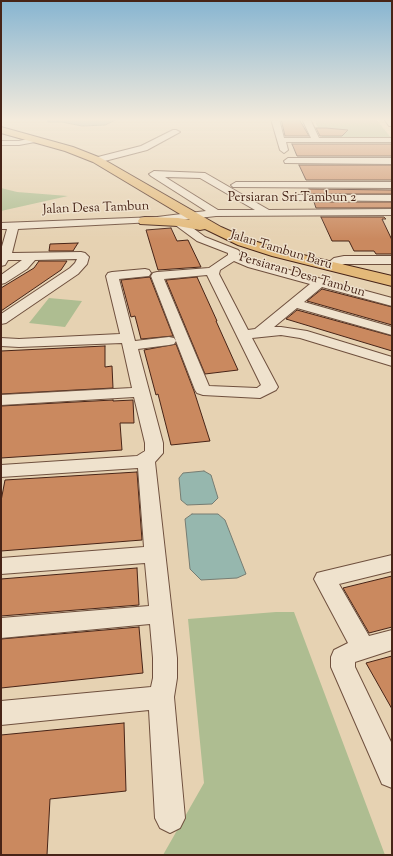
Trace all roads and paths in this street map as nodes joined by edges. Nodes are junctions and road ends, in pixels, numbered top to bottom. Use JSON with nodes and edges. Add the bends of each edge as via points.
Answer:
{"nodes":[{"id":1,"x":101,"y":159,"type":"edge"},
{"id":2,"x":97,"y":160,"type":"joint"},
{"id":3,"x":288,"y":161,"type":"joint"},
{"id":4,"x":392,"y":161,"type":"edge"},
{"id":5,"x":293,"y":178,"type":"junction"},
{"id":6,"x":236,"y":185,"type":"dead end"},
{"id":7,"x":392,"y":185,"type":"edge"},
{"id":8,"x":298,"y":198,"type":"junction"},
{"id":9,"x":392,"y":198,"type":"edge"},
{"id":10,"x":170,"y":203,"type":"junction"},
{"id":11,"x":266,"y":212,"type":"junction"},
{"id":12,"x":303,"y":212,"type":"junction"},
{"id":13,"x":392,"y":212,"type":"edge"},
{"id":14,"x":216,"y":213,"type":"junction"},
{"id":15,"x":191,"y":215,"type":"junction"},
{"id":16,"x":151,"y":220,"type":"junction"},
{"id":17,"x":178,"y":222,"type":"junction"},
{"id":18,"x":7,"y":226,"type":"edge"},
{"id":19,"x":216,"y":230,"type":"junction"},
{"id":20,"x":31,"y":257,"type":"junction"},
{"id":21,"x":234,"y":257,"type":"junction"},
{"id":22,"x":3,"y":260,"type":"edge"},
{"id":23,"x":392,"y":260,"type":"edge"},
{"id":24,"x":330,"y":266,"type":"junction"},
{"id":25,"x":213,"y":271,"type":"junction"},
{"id":26,"x":146,"y":273,"type":"dead end"},
{"id":27,"x":1,"y":280,"type":"edge"},
{"id":28,"x":392,"y":281,"type":"edge"},
{"id":29,"x":320,"y":282,"type":"junction"},
{"id":30,"x":392,"y":302,"type":"edge"},
{"id":31,"x":295,"y":303,"type":"junction"},
{"id":32,"x":1,"y":307,"type":"edge"},
{"id":33,"x":15,"y":311,"type":"junction"},
{"id":34,"x":1,"y":320,"type":"edge"},
{"id":35,"x":392,"y":331,"type":"edge"},
{"id":36,"x":252,"y":334,"type":"junction"},
{"id":37,"x":169,"y":341,"type":"dead end"},
{"id":38,"x":1,"y":342,"type":"edge"},
{"id":39,"x":129,"y":342,"type":"junction"},
{"id":40,"x":392,"y":362,"type":"edge"},
{"id":41,"x":142,"y":392,"type":"junction"},
{"id":42,"x":1,"y":400,"type":"edge"},
{"id":43,"x":146,"y":460,"type":"junction"},
{"id":44,"x":1,"y":474,"type":"edge"},
{"id":45,"x":155,"y":554,"type":"junction"},
{"id":46,"x":392,"y":563,"type":"edge"},
{"id":47,"x":1,"y":566,"type":"edge"},
{"id":48,"x":161,"y":614,"type":"junction"},
{"id":49,"x":1,"y":628,"type":"edge"},
{"id":50,"x":392,"y":640,"type":"edge"},
{"id":51,"x":363,"y":648,"type":"junction"},
{"id":52,"x":161,"y":697,"type":"junction"},
{"id":53,"x":1,"y":713,"type":"edge"},
{"id":54,"x":386,"y":744,"type":"edge"},
{"id":55,"x":392,"y":774,"type":"edge"},
{"id":56,"x":170,"y":818,"type":"dead end"}],
"edges":[{"from":1,"to":2,"type":"street"},
{"from":2,"to":10,"type":"main road","name":"Jalan Tambun Baru"},
{"from":3,"to":4,"type":"street"},
{"from":3,"to":5,"type":"street"},
{"from":5,"to":6,"type":"street"},
{"from":5,"to":7,"type":"street"},
{"from":5,"to":8,"type":"street"},
{"from":8,"to":9,"type":"street"},
{"from":8,"to":12,"type":"street"},
{"from":10,"to":15,"type":"main road","name":"Jalan Tambun Baru"},
{"from":10,"to":16,"type":"main road","via":[[172,212],[166,217]]},
{"from":11,"to":12,"type":"street","name":"Persiaran Sri Tambun 2"},
{"from":11,"to":14,"type":"street","name":"Persiaran Sri Tambun 2"},
{"from":11,"to":14,"type":"street","via":[[202,175],[154,174]]},
{"from":12,"to":13,"type":"street","name":"Persiaran Sri Tambun 2"},
{"from":14,"to":15,"type":"street","name":"Persiaran Sri Tambun 2"},
{"from":15,"to":16,"type":"street","name":"Jalan Desa Tambun"},
{"from":15,"to":19,"type":"main road","name":"Jalan Tambun Baru"},
{"from":16,"to":17,"type":"main road"},
{"from":16,"to":18,"type":"street","name":"Jalan Desa Tambun"},
{"from":17,"to":19,"type":"main road"},
{"from":17,"to":21,"type":"street","name":"Persiaran Desa Tambun","via":[[200,239],[230,250]]},
{"from":18,"to":22,"type":"street"},
{"from":19,"to":24,"type":"main road","name":"Jalan Tambun Baru","via":[[259,247]]},
{"from":20,"to":22,"type":"street"},
{"from":20,"to":27,"type":"street","via":[[23,266]]},
{"from":20,"to":33,"type":"street","via":[[83,257],[81,264],[74,271]]},
{"from":21,"to":25,"type":"street"},
{"from":21,"to":29,"type":"street","name":"Persiaran Desa Tambun"},
{"from":23,"to":24,"type":"street","via":[[344,260]]},
{"from":24,"to":28,"type":"main road","name":"Jalan Tambun Baru"},
{"from":25,"to":36,"type":"street"},
{"from":25,"to":36,"type":"street","via":[[157,276],[203,390],[260,393],[270,388]]},
{"from":26,"to":39,"type":"street","via":[[112,276]]},
{"from":29,"to":30,"type":"street","name":"Persiaran Desa Tambun"},
{"from":29,"to":31,"type":"street"},
{"from":31,"to":35,"type":"street"},
{"from":31,"to":36,"type":"street"},
{"from":32,"to":33,"type":"street"},
{"from":33,"to":34,"type":"street"},
{"from":36,"to":40,"type":"street","via":[[302,334]]},
{"from":37,"to":39,"type":"street"},
{"from":38,"to":39,"type":"street"},
{"from":39,"to":41,"type":"street"},
{"from":41,"to":42,"type":"street"},
{"from":41,"to":43,"type":"street","via":[[155,448],[154,453]]},
{"from":43,"to":44,"type":"street"},
{"from":43,"to":45,"type":"street"},
{"from":45,"to":47,"type":"street"},
{"from":45,"to":48,"type":"street"},
{"from":46,"to":51,"type":"street","via":[[325,579]]},
{"from":48,"to":49,"type":"street"},
{"from":48,"to":52,"type":"street","via":[[165,678]]},
{"from":50,"to":51,"type":"street"},
{"from":51,"to":54,"type":"street","via":[[350,652],[343,658],[343,667]]},
{"from":52,"to":53,"type":"street"},
{"from":52,"to":56,"type":"street"},
{"from":54,"to":55,"type":"street"}]}
